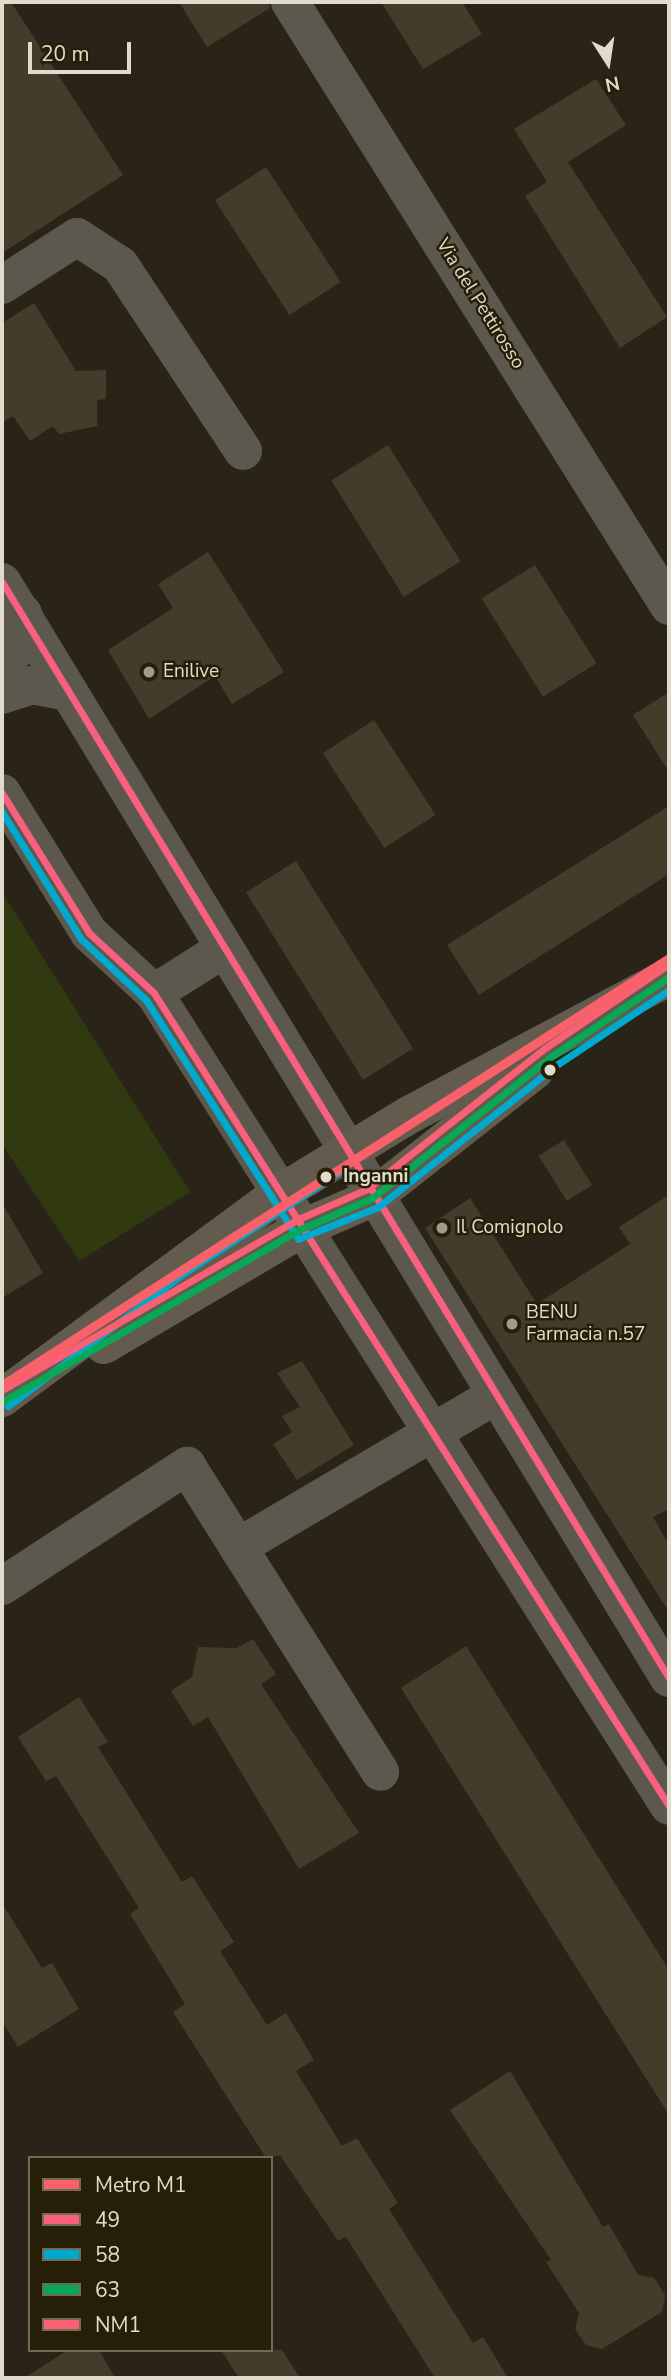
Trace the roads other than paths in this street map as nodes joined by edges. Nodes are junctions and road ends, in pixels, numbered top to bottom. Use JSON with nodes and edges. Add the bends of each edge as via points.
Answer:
{"nodes":[{"id":1,"x":290,"y":2,"type":"edge"},
{"id":2,"x":2,"y":285,"type":"edge"},
{"id":3,"x":243,"y":451,"type":"dead end"},
{"id":4,"x":2,"y":582,"type":"edge"},
{"id":5,"x":669,"y":606,"type":"edge"},
{"id":6,"x":23,"y":614,"type":"junction"},
{"id":7,"x":2,"y":666,"type":"edge"},
{"id":8,"x":69,"y":692,"type":"junction"},
{"id":9,"x":2,"y":695,"type":"edge"},
{"id":10,"x":2,"y":793,"type":"edge"},
{"id":11,"x":224,"y":949,"type":"junction"},
{"id":12,"x":669,"y":977,"type":"edge"},
{"id":13,"x":154,"y":993,"type":"junction"},
{"id":14,"x":609,"y":1014,"type":"junction"},
{"id":15,"x":347,"y":1154,"type":"junction"},
{"id":16,"x":279,"y":1194,"type":"junction"},
{"id":17,"x":372,"y":1198,"type":"junction"},
{"id":18,"x":301,"y":1229,"type":"junction"},
{"id":19,"x":493,"y":1397,"type":"junction"},
{"id":20,"x":2,"y":1400,"type":"edge"},
{"id":21,"x":431,"y":1433,"type":"junction"},
{"id":22,"x":238,"y":1547,"type":"junction"},
{"id":23,"x":2,"y":1586,"type":"edge"},
{"id":24,"x":669,"y":1678,"type":"edge"},
{"id":25,"x":380,"y":1772,"type":"dead end"},
{"id":26,"x":669,"y":1804,"type":"edge"}],
"edges":[{"from":1,"to":5,"type":"street","name":"Via del Pettirosso"},
{"from":2,"to":3,"type":"street","via":[[77,237],[120,265]]},
{"from":4,"to":6,"type":"street"},
{"from":6,"to":7,"type":"street","via":[[16,650]]},
{"from":6,"to":8,"type":"street"},
{"from":8,"to":9,"type":"street","via":[[32,685]]},
{"from":8,"to":11,"type":"street"},
{"from":10,"to":13,"type":"street","via":[[89,933]]},
{"from":11,"to":13,"type":"street"},
{"from":11,"to":15,"type":"street"},
{"from":12,"to":14,"type":"main road"},
{"from":13,"to":16,"type":"street"},
{"from":14,"to":15,"type":"main road","via":[[409,1115]]},
{"from":14,"to":17,"type":"main road"},
{"from":15,"to":16,"type":"main road"},
{"from":15,"to":17,"type":"street"},
{"from":16,"to":18,"type":"street"},
{"from":16,"to":20,"type":"main road"},
{"from":17,"to":18,"type":"main road"},
{"from":17,"to":19,"type":"street"},
{"from":18,"to":20,"type":"main road"},
{"from":18,"to":21,"type":"street"},
{"from":19,"to":21,"type":"street"},
{"from":19,"to":24,"type":"street"},
{"from":21,"to":22,"type":"street"},
{"from":21,"to":26,"type":"street"},
{"from":22,"to":23,"type":"street","via":[[187,1466]]},
{"from":22,"to":25,"type":"street"}]}
